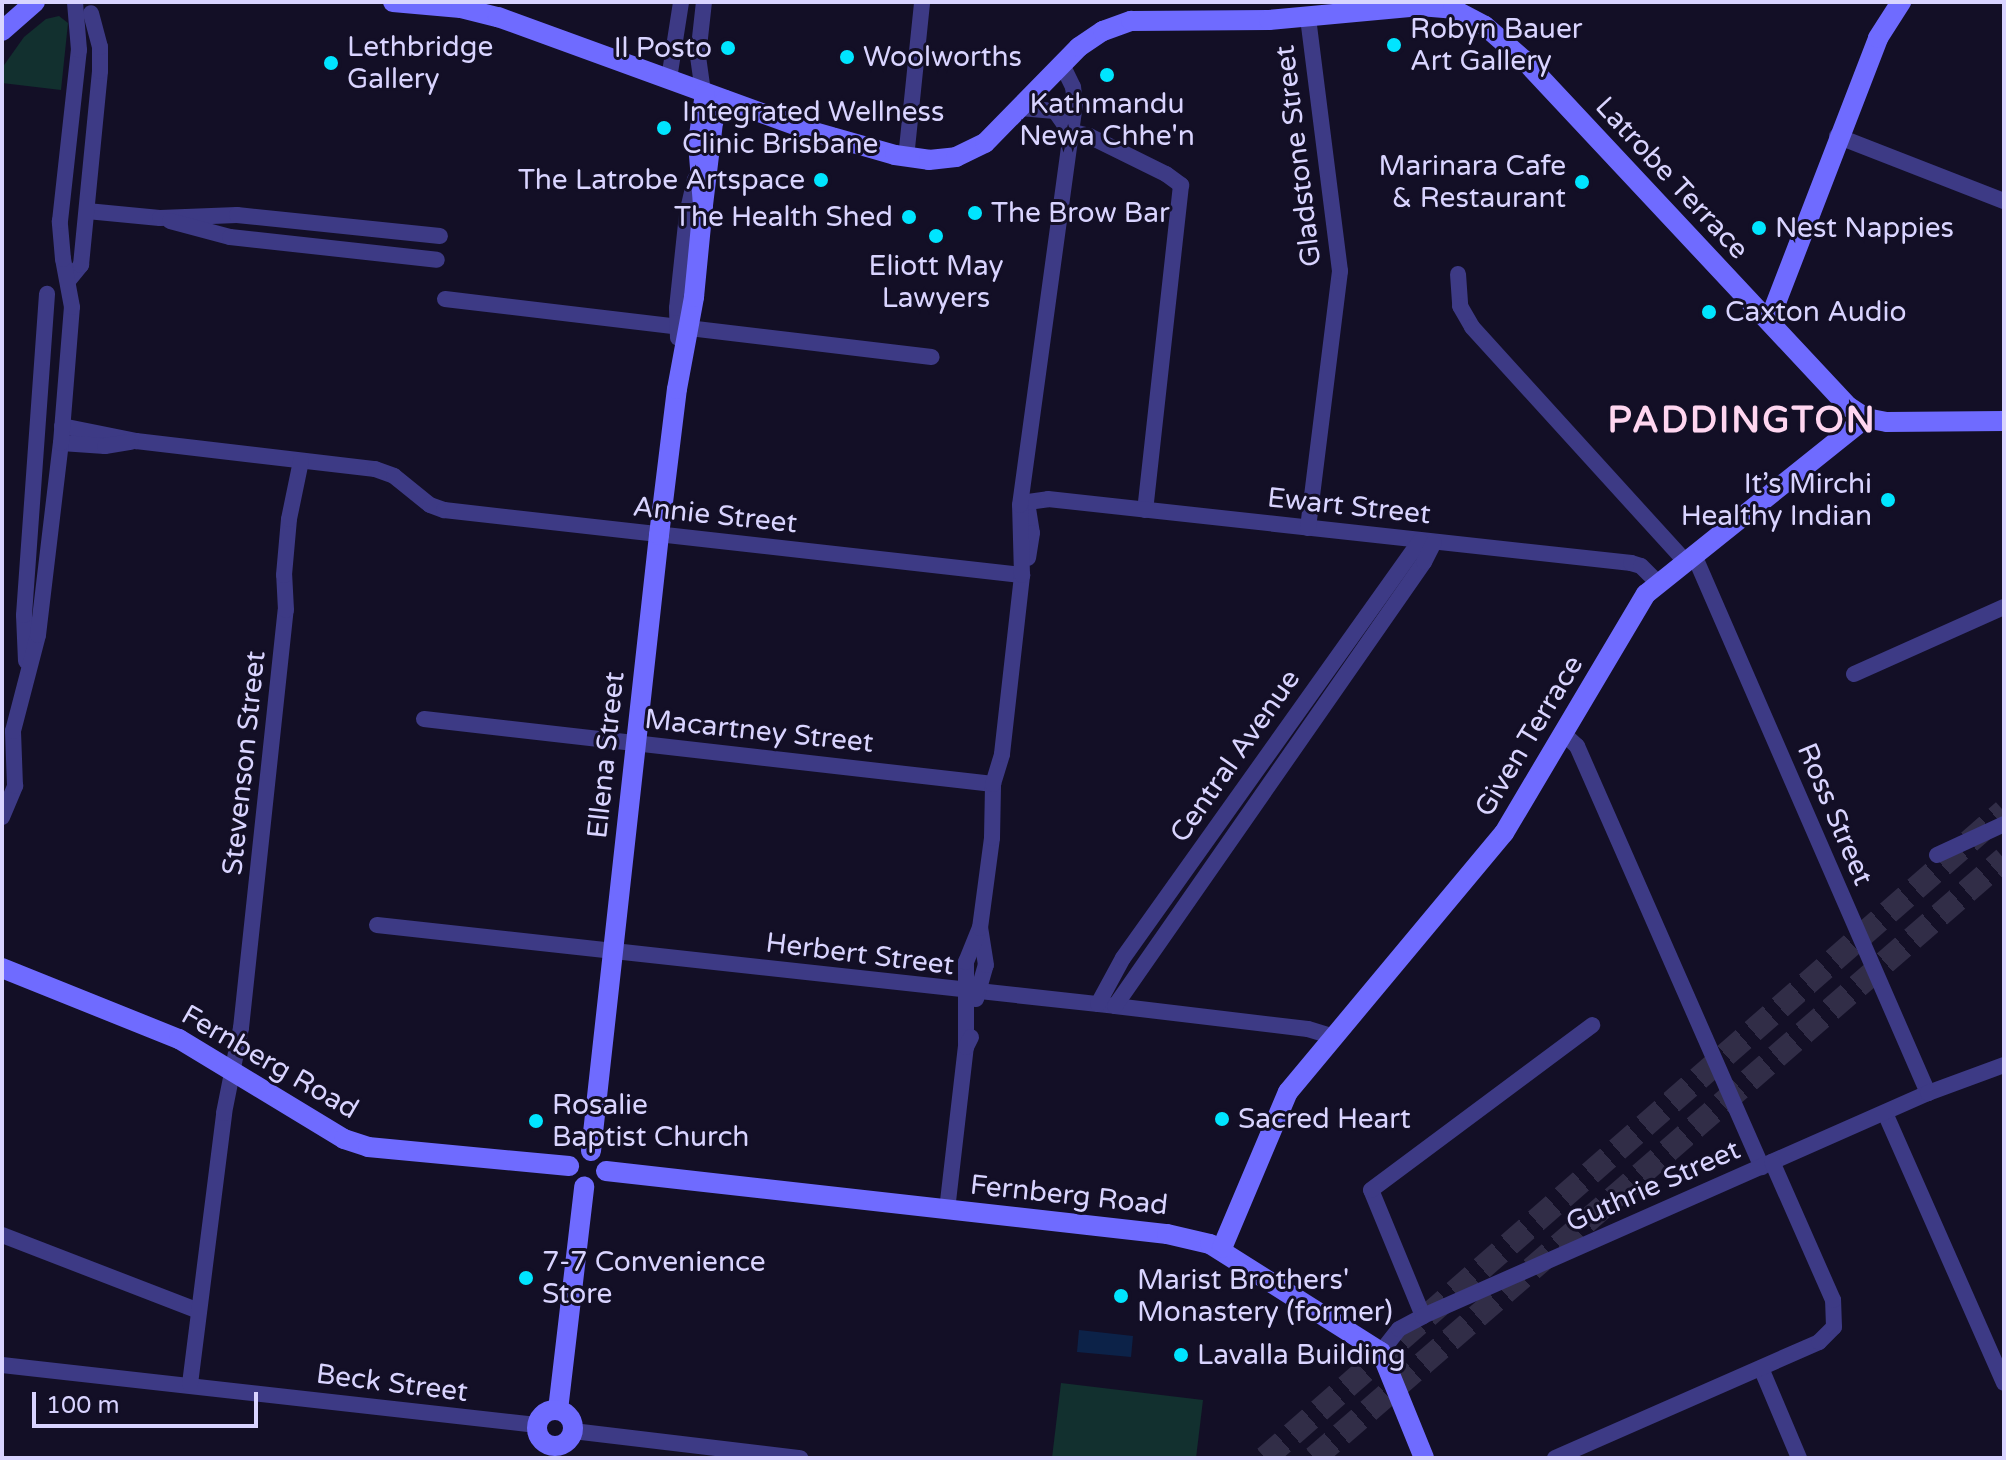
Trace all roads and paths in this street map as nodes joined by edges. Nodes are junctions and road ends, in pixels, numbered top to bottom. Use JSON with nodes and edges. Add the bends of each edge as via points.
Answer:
{"nodes":[{"id":1,"x":16,"y":2,"type":"edge"},
{"id":2,"x":34,"y":2,"type":"edge"},
{"id":3,"x":75,"y":2,"type":"edge"},
{"id":4,"x":393,"y":2,"type":"edge"},
{"id":5,"x":681,"y":2,"type":"edge"},
{"id":6,"x":704,"y":2,"type":"edge"},
{"id":7,"x":922,"y":2,"type":"edge"},
{"id":8,"x":1885,"y":2,"type":"edge"},
{"id":9,"x":1901,"y":2,"type":"edge"},
{"id":10,"x":461,"y":5,"type":"edge"},
{"id":11,"x":91,"y":7,"type":"edge"},
{"id":12,"x":1163,"y":10,"type":"edge"},
{"id":13,"x":1223,"y":10,"type":"edge"},
{"id":14,"x":1308,"y":16,"type":"junction"},
{"id":15,"x":2,"y":18,"type":"edge"},
{"id":16,"x":2,"y":31,"type":"edge"},
{"id":17,"x":1878,"y":38,"type":"junction"},
{"id":18,"x":79,"y":50,"type":"junction"},
{"id":19,"x":1062,"y":64,"type":"junction"},
{"id":20,"x":669,"y":79,"type":"junction"},
{"id":21,"x":711,"y":95,"type":"junction"},
{"id":22,"x":1020,"y":108,"type":"junction"},
{"id":23,"x":1069,"y":131,"type":"junction"},
{"id":24,"x":1837,"y":136,"type":"junction"},
{"id":25,"x":698,"y":148,"type":"junction"},
{"id":26,"x":906,"y":158,"type":"junction"},
{"id":27,"x":2004,"y":201,"type":"edge"},
{"id":28,"x":703,"y":205,"type":"junction"},
{"id":29,"x":87,"y":211,"type":"junction"},
{"id":30,"x":160,"y":218,"type":"junction"},
{"id":31,"x":440,"y":236,"type":"dead end"},
{"id":32,"x":437,"y":260,"type":"dead end"},
{"id":33,"x":1458,"y":274,"type":"dead end"},
{"id":34,"x":68,"y":281,"type":"junction"},
{"id":35,"x":47,"y":294,"type":"dead end"},
{"id":36,"x":445,"y":299,"type":"dead end"},
{"id":37,"x":1769,"y":321,"type":"junction"},
{"id":38,"x":683,"y":328,"type":"junction"},
{"id":39,"x":932,"y":357,"type":"dead end"},
{"id":40,"x":62,"y":404,"type":"junction"},
{"id":41,"x":39,"y":408,"type":"junction"},
{"id":42,"x":1866,"y":418,"type":"junction"},
{"id":43,"x":2004,"y":421,"type":"edge"},
{"id":44,"x":62,"y":435,"type":"junction"},
{"id":45,"x":36,"y":458,"type":"junction"},
{"id":46,"x":301,"y":461,"type":"junction"},
{"id":47,"x":1024,"y":503,"type":"junction"},
{"id":48,"x":1145,"y":510,"type":"junction"},
{"id":49,"x":1308,"y":528,"type":"junction"},
{"id":50,"x":659,"y":535,"type":"junction"},
{"id":51,"x":1427,"y":541,"type":"junction"},
{"id":52,"x":1690,"y":558,"type":"junction"},
{"id":53,"x":1022,"y":575,"type":"junction"},
{"id":54,"x":1658,"y":583,"type":"junction"},
{"id":55,"x":2004,"y":607,"type":"edge"},
{"id":56,"x":1854,"y":674,"type":"dead end"},
{"id":57,"x":27,"y":683,"type":"junction"},
{"id":58,"x":424,"y":719,"type":"dead end"},
{"id":59,"x":7,"y":730,"type":"edge"},
{"id":60,"x":1565,"y":735,"type":"junction"},
{"id":61,"x":635,"y":743,"type":"junction"},
{"id":62,"x":993,"y":784,"type":"junction"},
{"id":63,"x":2,"y":817,"type":"edge"},
{"id":64,"x":2004,"y":824,"type":"edge"},
{"id":65,"x":1937,"y":855,"type":"dead end"},
{"id":66,"x":377,"y":925,"type":"dead end"},
{"id":67,"x":612,"y":952,"type":"junction"},
{"id":68,"x":2,"y":968,"type":"edge"},
{"id":69,"x":973,"y":992,"type":"junction"},
{"id":70,"x":1106,"y":1005,"type":"junction"},
{"id":71,"x":1592,"y":1025,"type":"dead end"},
{"id":72,"x":1335,"y":1037,"type":"junction"},
{"id":73,"x":2004,"y":1053,"type":"edge"},
{"id":74,"x":2004,"y":1065,"type":"edge"},
{"id":75,"x":233,"y":1071,"type":"junction"},
{"id":76,"x":1955,"y":1082,"type":"junction"},
{"id":77,"x":1928,"y":1093,"type":"junction"},
{"id":78,"x":1885,"y":1113,"type":"junction"},
{"id":79,"x":591,"y":1151,"type":"junction"},
{"id":80,"x":1767,"y":1164,"type":"junction"},
{"id":81,"x":569,"y":1166,"type":"junction"},
{"id":82,"x":606,"y":1171,"type":"junction"},
{"id":83,"x":584,"y":1187,"type":"junction"},
{"id":84,"x":947,"y":1210,"type":"junction"},
{"id":85,"x":2,"y":1235,"type":"edge"},
{"id":86,"x":1222,"y":1248,"type":"junction"},
{"id":87,"x":199,"y":1311,"type":"junction"},
{"id":88,"x":1423,"y":1316,"type":"junction"},
{"id":89,"x":1381,"y":1352,"type":"junction"},
{"id":90,"x":2,"y":1365,"type":"edge"},
{"id":91,"x":1761,"y":1368,"type":"junction"},
{"id":92,"x":2004,"y":1383,"type":"edge"},
{"id":93,"x":190,"y":1384,"type":"junction"},
{"id":94,"x":558,"y":1410,"type":"junction"},
{"id":95,"x":537,"y":1425,"type":"junction"},
{"id":96,"x":573,"y":1431,"type":"junction"},
{"id":97,"x":553,"y":1452,"type":"edge"},
{"id":98,"x":800,"y":1458,"type":"edge"},
{"id":99,"x":1424,"y":1458,"type":"edge"},
{"id":100,"x":1555,"y":1458,"type":"edge"},
{"id":101,"x":1799,"y":1458,"type":"edge"}],
"edges":[{"from":1,"to":15,"type":"street"},
{"from":2,"to":16,"type":"street"},
{"from":3,"to":18,"type":"street"},
{"from":4,"to":10,"type":"street","name":"Latrobe Terrace"},
{"from":5,"to":20,"type":"street"},
{"from":6,"to":21,"type":"street","via":[[698,56]]},
{"from":7,"to":26,"type":"street"},
{"from":8,"to":17,"type":"street"},
{"from":9,"to":17,"type":"street"},
{"from":10,"to":20,"type":"street","name":"Latrobe Terrace"},
{"from":11,"to":18,"type":"street"},
{"from":11,"to":29,"type":"street","via":[[100,59]]},
{"from":12,"to":13,"type":"street","name":"Latrobe Terrace"},
{"from":12,"to":19,"type":"street","name":"Latrobe Terrace","via":[[1110,28]]},
{"from":13,"to":14,"type":"street","name":"Latrobe Terrace"},
{"from":14,"to":37,"type":"street","name":"Latrobe Terrace","via":[[1434,6],[1459,11],[1485,26],[1524,60]]},
{"from":14,"to":49,"type":"street","name":"Gladstone Street","via":[[1340,271]]},
{"from":17,"to":24,"type":"street"},
{"from":18,"to":34,"type":"street","via":[[60,221]]},
{"from":19,"to":22,"type":"street","name":"Latrobe Terrace"},
{"from":19,"to":23,"type":"street","via":[[1074,93]]},
{"from":20,"to":21,"type":"street","name":"Latrobe Terrace"},
{"from":21,"to":25,"type":"street","name":"Ellena Street"},
{"from":21,"to":26,"type":"street","name":"Latrobe Terrace"},
{"from":21,"to":28,"type":"street","name":"Ellena Street"},
{"from":22,"to":23,"type":"street","via":[[1055,111]]},
{"from":22,"to":26,"type":"street","name":"Latrobe Terrace","via":[[968,153],[934,160]]},
{"from":23,"to":47,"type":"street"},
{"from":23,"to":48,"type":"street","via":[[1089,136],[1181,185]]},
{"from":24,"to":27,"type":"street"},
{"from":24,"to":37,"type":"street"},
{"from":25,"to":28,"type":"street","name":"Ellena Street"},
{"from":25,"to":38,"type":"street","name":"Ellena Street","via":[[687,214]]},
{"from":28,"to":38,"type":"street","name":"Ellena Street"},
{"from":29,"to":30,"type":"street"},
{"from":29,"to":34,"type":"street","via":[[80,267]]},
{"from":30,"to":31,"type":"street","via":[[237,215]]},
{"from":30,"to":32,"type":"street","via":[[230,237]]},
{"from":33,"to":52,"type":"street","name":"Ross Street","via":[[1460,306],[1472,327]]},
{"from":34,"to":40,"type":"street","via":[[72,311]]},
{"from":35,"to":41,"type":"street"},
{"from":36,"to":38,"type":"street"},
{"from":37,"to":42,"type":"street","name":"Latrobe Terrace","via":[[1844,402]]},
{"from":38,"to":39,"type":"street"},
{"from":38,"to":50,"type":"street","name":"Ellena Street"},
{"from":40,"to":41,"type":"street"},
{"from":40,"to":44,"type":"street"},
{"from":40,"to":45,"type":"street"},
{"from":41,"to":45,"type":"street"},
{"from":42,"to":43,"type":"street","via":[[1895,423]]},
{"from":42,"to":52,"type":"street","name":"Given Terrace"},
{"from":44,"to":46,"type":"street","name":"Annie Street"},
{"from":44,"to":57,"type":"street"},
{"from":45,"to":57,"type":"street","via":[[24,615]]},
{"from":46,"to":50,"type":"street","name":"Annie Street","via":[[375,469],[444,510]]},
{"from":46,"to":75,"type":"street","name":"Stevenson Street","via":[[289,519],[285,626]]},
{"from":47,"to":48,"type":"street","name":"Ewart Street","via":[[1048,499]]},
{"from":47,"to":53,"type":"street","via":[[1031,543]]},
{"from":48,"to":49,"type":"street","name":"Ewart Street"},
{"from":49,"to":51,"type":"street","name":"Ewart Street"},
{"from":50,"to":53,"type":"street","name":"Annie Street"},
{"from":50,"to":61,"type":"street","name":"Ellena Street"},
{"from":51,"to":54,"type":"street","name":"Ewart Street","via":[[1631,563]]},
{"from":51,"to":70,"type":"street","name":"Central Avenue","via":[[1424,562]]},
{"from":52,"to":54,"type":"street","name":"Given Terrace"},
{"from":52,"to":77,"type":"street","name":"Ross Street"},
{"from":53,"to":62,"type":"street","via":[[1002,754]]},
{"from":54,"to":60,"type":"street","name":"Given Terrace","via":[[1636,608]]},
{"from":55,"to":56,"type":"street"},
{"from":57,"to":59,"type":"street"},
{"from":58,"to":61,"type":"street","name":"Macartney Street"},
{"from":59,"to":63,"type":"street","via":[[15,786]]},
{"from":60,"to":72,"type":"street","name":"Given Terrace","via":[[1504,833]]},
{"from":60,"to":80,"type":"street","via":[[1577,746]]},
{"from":61,"to":62,"type":"street","name":"Macartney Street"},
{"from":61,"to":67,"type":"street","name":"Ellena Street"},
{"from":62,"to":69,"type":"street","via":[[995,821],[980,928],[986,965]]},
{"from":64,"to":65,"type":"street"},
{"from":66,"to":67,"type":"street","name":"Herbert Street"},
{"from":67,"to":69,"type":"street","name":"Herbert Street"},
{"from":67,"to":79,"type":"street","name":"Ellena Street"},
{"from":68,"to":75,"type":"street","name":"Fernberg Road","via":[[179,1039]]},
{"from":69,"to":70,"type":"street","name":"Herbert Street"},
{"from":69,"to":84,"type":"street","via":[[974,1027],[966,1047]]},
{"from":70,"to":72,"type":"street","name":"Herbert Street","via":[[1308,1029]]},
{"from":71,"to":88,"type":"street","via":[[1371,1190]]},
{"from":72,"to":86,"type":"street","name":"Given Terrace","via":[[1288,1092]]},
{"from":73,"to":76,"type":"street","name":"Guthrie Street"},
{"from":74,"to":76,"type":"street","name":"Guthrie Street"},
{"from":75,"to":81,"type":"street","name":"Fernberg Road","via":[[344,1139],[368,1147]]},
{"from":75,"to":87,"type":"street","name":"Stevenson Street"},
{"from":76,"to":77,"type":"street","name":"Guthrie Street"},
{"from":77,"to":78,"type":"street","name":"Guthrie Street"},
{"from":78,"to":80,"type":"street","name":"Guthrie Street"},
{"from":78,"to":92,"type":"street"},
{"from":79,"to":81,"type":"street","via":[[574,1156]]},
{"from":79,"to":82,"type":"street","via":[[600,1156]]},
{"from":80,"to":88,"type":"street","name":"Guthrie Street"},
{"from":80,"to":91,"type":"street","via":[[1833,1300],[1834,1327],[1819,1342]]},
{"from":81,"to":83,"type":"street","via":[[571,1177]]},
{"from":82,"to":83,"type":"street","via":[[595,1185]]},
{"from":82,"to":84,"type":"street","name":"Fernberg Road"},
{"from":83,"to":94,"type":"street"},
{"from":84,"to":86,"type":"street","name":"Fernberg Road","via":[[1167,1234]]},
{"from":85,"to":87,"type":"street"},
{"from":86,"to":89,"type":"street","name":"Fernberg Road"},
{"from":87,"to":93,"type":"street","name":"Stevenson Street"},
{"from":88,"to":89,"type":"street","name":"Guthrie Street","via":[[1399,1329]]},
{"from":89,"to":99,"type":"street"},
{"from":90,"to":93,"type":"street","name":"Beck Street"},
{"from":91,"to":100,"type":"street"},
{"from":91,"to":101,"type":"street"},
{"from":93,"to":95,"type":"street","name":"Beck Street"},
{"from":94,"to":95,"type":"street","via":[[547,1412]]},
{"from":94,"to":96,"type":"street","via":[[571,1420]]},
{"from":95,"to":97,"type":"street"},
{"from":96,"to":97,"type":"street"},
{"from":96,"to":98,"type":"street"}]}
